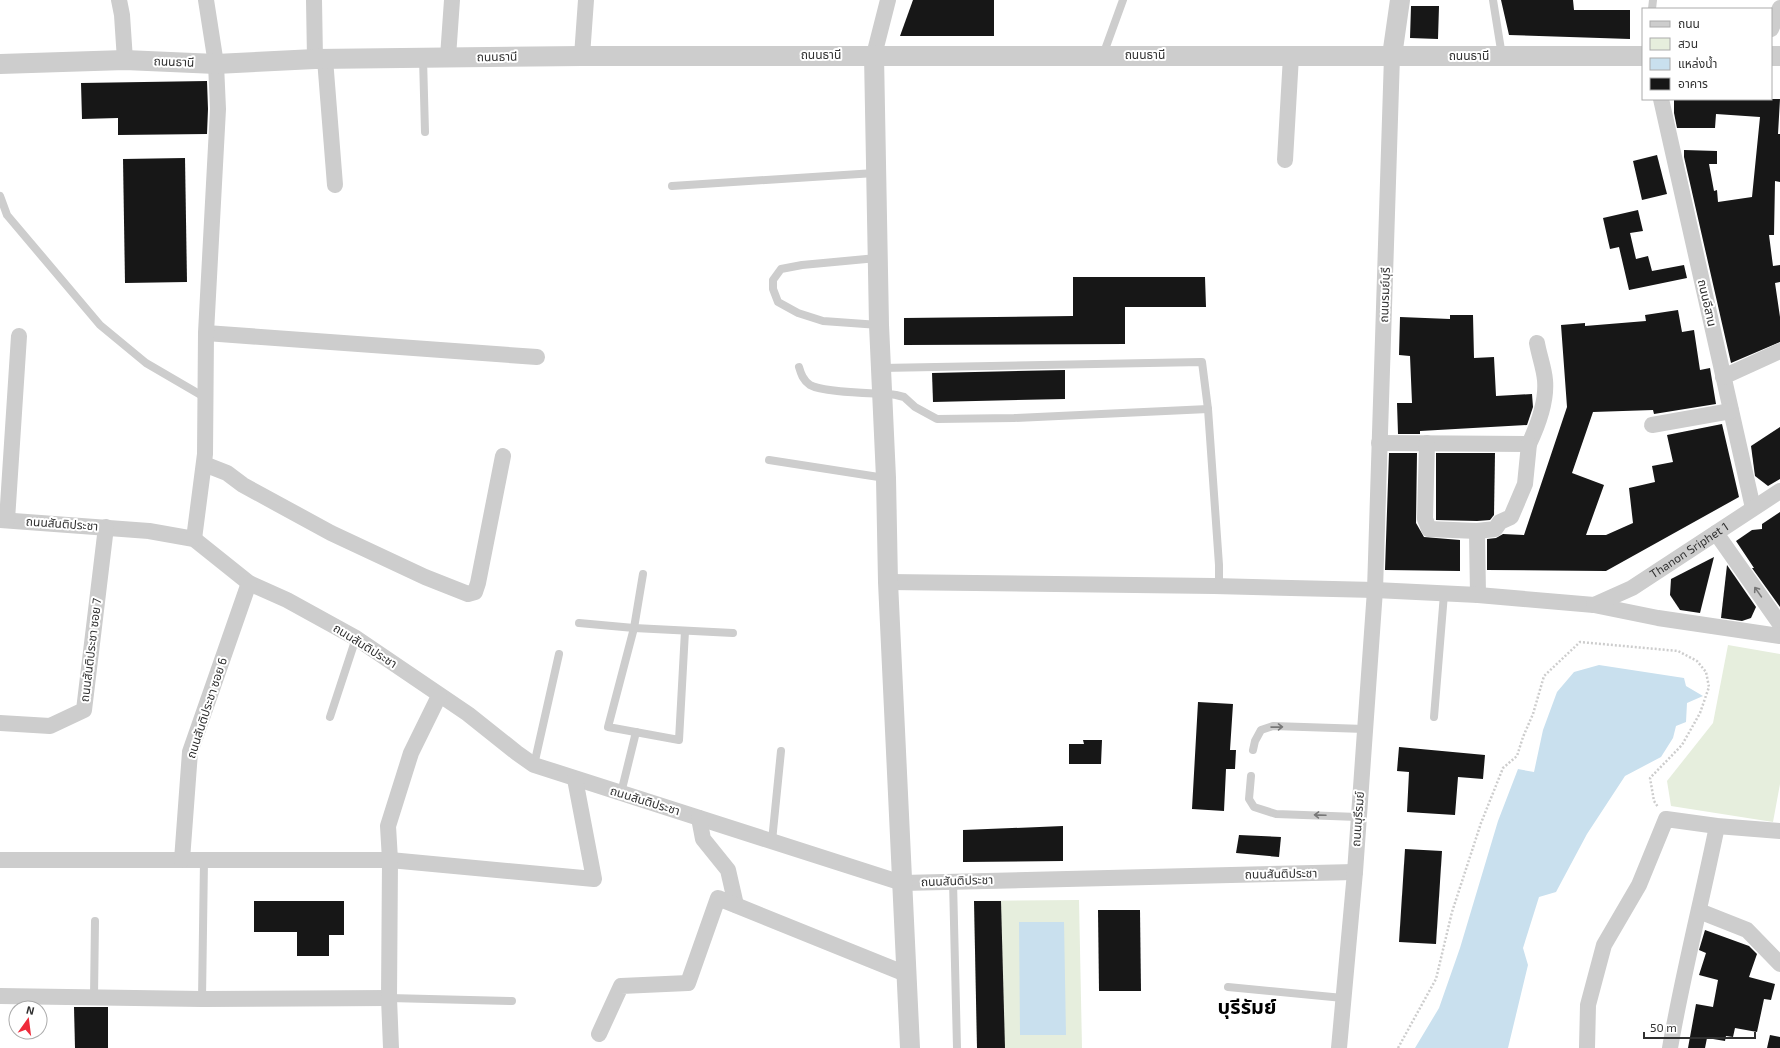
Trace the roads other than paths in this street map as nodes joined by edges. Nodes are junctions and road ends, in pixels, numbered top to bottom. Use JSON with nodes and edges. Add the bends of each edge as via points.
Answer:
{"nodes":[{"id":1,"x":119,"y":0,"type":"edge"},
{"id":2,"x":206,"y":0,"type":"edge"},
{"id":3,"x":314,"y":0,"type":"edge"},
{"id":4,"x":452,"y":0,"type":"edge"},
{"id":5,"x":586,"y":0,"type":"edge"},
{"id":6,"x":888,"y":0,"type":"edge"},
{"id":7,"x":1123,"y":0,"type":"edge"},
{"id":8,"x":1400,"y":0,"type":"edge"},
{"id":9,"x":1493,"y":0,"type":"edge"},
{"id":10,"x":1780,"y":8,"type":"edge"},
{"id":11,"x":1772,"y":27,"type":"edge"},
{"id":12,"x":1104,"y":55,"type":"junction"},
{"id":13,"x":582,"y":56,"type":"junction"},
{"id":14,"x":874,"y":56,"type":"junction"},
{"id":15,"x":1291,"y":56,"type":"junction"},
{"id":16,"x":1392,"y":56,"type":"junction"},
{"id":17,"x":1502,"y":56,"type":"junction"},
{"id":18,"x":1642,"y":56,"type":"edge"},
{"id":19,"x":448,"y":57,"type":"junction"},
{"id":20,"x":423,"y":58,"type":"junction"},
{"id":21,"x":320,"y":59,"type":"junction"},
{"id":22,"x":125,"y":60,"type":"junction"},
{"id":23,"x":0,"y":64,"type":"edge"},
{"id":24,"x":216,"y":64,"type":"junction"},
{"id":25,"x":1661,"y":100,"type":"edge"},
{"id":26,"x":425,"y":132,"type":"dead end"},
{"id":27,"x":1286,"y":160,"type":"dead end"},
{"id":28,"x":875,"y":173,"type":"junction"},
{"id":29,"x":335,"y":185,"type":"dead end"},
{"id":30,"x":672,"y":186,"type":"dead end"},
{"id":31,"x":0,"y":196,"type":"edge"},
{"id":32,"x":877,"y":258,"type":"junction"},
{"id":33,"x":879,"y":325,"type":"junction"},
{"id":34,"x":206,"y":333,"type":"junction"},
{"id":35,"x":19,"y":336,"type":"dead end"},
{"id":36,"x":1537,"y":343,"type":"dead end"},
{"id":37,"x":1780,"y":351,"type":"edge"},
{"id":38,"x":537,"y":357,"type":"dead end"},
{"id":39,"x":799,"y":367,"type":"dead end"},
{"id":40,"x":881,"y":368,"type":"junction"},
{"id":41,"x":1724,"y":377,"type":"junction"},
{"id":42,"x":883,"y":394,"type":"junction"},
{"id":43,"x":206,"y":398,"type":"junction"},
{"id":44,"x":1208,"y":409,"type":"junction"},
{"id":45,"x":1731,"y":410,"type":"junction"},
{"id":46,"x":1652,"y":425,"type":"dead end"},
{"id":47,"x":1379,"y":443,"type":"junction"},
{"id":48,"x":1427,"y":443,"type":"junction"},
{"id":49,"x":1530,"y":444,"type":"junction"},
{"id":50,"x":503,"y":456,"type":"dead end"},
{"id":51,"x":769,"y":460,"type":"dead end"},
{"id":52,"x":204,"y":464,"type":"junction"},
{"id":53,"x":886,"y":478,"type":"junction"},
{"id":54,"x":1780,"y":491,"type":"edge"},
{"id":55,"x":1753,"y":508,"type":"junction"},
{"id":56,"x":4,"y":520,"type":"edge"},
{"id":57,"x":106,"y":527,"type":"junction"},
{"id":58,"x":1477,"y":531,"type":"junction"},
{"id":59,"x":1716,"y":533,"type":"junction"},
{"id":60,"x":194,"y":539,"type":"junction"},
{"id":61,"x":643,"y":574,"type":"dead end"},
{"id":62,"x":888,"y":582,"type":"junction"},
{"id":63,"x":249,"y":583,"type":"junction"},
{"id":64,"x":1219,"y":586,"type":"junction"},
{"id":65,"x":1375,"y":590,"type":"junction"},
{"id":66,"x":1444,"y":594,"type":"junction"},
{"id":67,"x":1478,"y":595,"type":"junction"},
{"id":68,"x":1594,"y":605,"type":"junction"},
{"id":69,"x":579,"y":623,"type":"dead end"},
{"id":70,"x":1780,"y":624,"type":"edge"},
{"id":71,"x":634,"y":628,"type":"junction"},
{"id":72,"x":685,"y":630,"type":"junction"},
{"id":73,"x":733,"y":633,"type":"dead end"},
{"id":74,"x":1780,"y":636,"type":"edge"},
{"id":75,"x":356,"y":638,"type":"junction"},
{"id":76,"x":559,"y":654,"type":"dead end"},
{"id":77,"x":439,"y":696,"type":"junction"},
{"id":78,"x":330,"y":717,"type":"dead end"},
{"id":79,"x":1434,"y":717,"type":"dead end"},
{"id":80,"x":0,"y":723,"type":"edge"},
{"id":81,"x":1365,"y":730,"type":"junction"},
{"id":82,"x":636,"y":732,"type":"junction"},
{"id":83,"x":1253,"y":750,"type":"dead end"},
{"id":84,"x":781,"y":751,"type":"dead end"},
{"id":85,"x":534,"y":765,"type":"junction"},
{"id":86,"x":1251,"y":776,"type":"dead end"},
{"id":87,"x":575,"y":779,"type":"junction"},
{"id":88,"x":621,"y":793,"type":"junction"},
{"id":89,"x":1358,"y":817,"type":"junction"},
{"id":90,"x":699,"y":818,"type":"junction"},
{"id":91,"x":1717,"y":826,"type":"junction"},
{"id":92,"x":1780,"y":831,"type":"edge"},
{"id":93,"x":772,"y":841,"type":"junction"},
{"id":94,"x":0,"y":860,"type":"edge"},
{"id":95,"x":182,"y":860,"type":"junction"},
{"id":96,"x":204,"y":860,"type":"junction"},
{"id":97,"x":390,"y":860,"type":"junction"},
{"id":98,"x":1354,"y":872,"type":"junction"},
{"id":99,"x":953,"y":881,"type":"junction"},
{"id":100,"x":902,"y":883,"type":"junction"},
{"id":101,"x":736,"y":905,"type":"junction"},
{"id":102,"x":1700,"y":911,"type":"junction"},
{"id":103,"x":95,"y":921,"type":"dead end"},
{"id":104,"x":1780,"y":964,"type":"edge"},
{"id":105,"x":906,"y":974,"type":"junction"},
{"id":106,"x":1228,"y":987,"type":"dead end"},
{"id":107,"x":0,"y":996,"type":"edge"},
{"id":108,"x":94,"y":997,"type":"junction"},
{"id":109,"x":389,"y":998,"type":"junction"},
{"id":110,"x":1343,"y":998,"type":"junction"},
{"id":111,"x":202,"y":999,"type":"junction"},
{"id":112,"x":512,"y":1001,"type":"dead end"},
{"id":113,"x":599,"y":1034,"type":"dead end"},
{"id":114,"x":391,"y":1048,"type":"edge"},
{"id":115,"x":910,"y":1048,"type":"edge"},
{"id":116,"x":958,"y":1048,"type":"edge"},
{"id":117,"x":1339,"y":1048,"type":"edge"},
{"id":118,"x":1587,"y":1048,"type":"edge"},
{"id":119,"x":1670,"y":1048,"type":"edge"}],
"edges":[{"from":1,"to":22,"type":"street"},
{"from":2,"to":24,"type":"street"},
{"from":3,"to":21,"type":"street"},
{"from":4,"to":19,"type":"street"},
{"from":5,"to":13,"type":"street"},
{"from":6,"to":14,"type":"street"},
{"from":7,"to":12,"type":"lane"},
{"from":8,"to":16,"type":"street","name":"ถนนรมย์บุรี"},
{"from":9,"to":17,"type":"lane"},
{"from":10,"to":11,"type":"street"},
{"from":12,"to":14,"type":"street","name":"ถนนธานี"},
{"from":12,"to":15,"type":"street","name":"ถนนธานี"},
{"from":13,"to":14,"type":"street","name":"ถนนธานี"},
{"from":13,"to":19,"type":"street","name":"ถนนธานี"},
{"from":14,"to":28,"type":"street"},
{"from":15,"to":16,"type":"street","name":"ถนนธานี"},
{"from":15,"to":27,"type":"street"},
{"from":16,"to":17,"type":"street","name":"ถนนธานี"},
{"from":16,"to":47,"type":"street","name":"ถนนรมย์บุรี"},
{"from":17,"to":18,"type":"street","name":"ถนนธานี"},
{"from":19,"to":20,"type":"street","name":"ถนนธานี"},
{"from":20,"to":21,"type":"street","name":"ถนนธานี"},
{"from":20,"to":26,"type":"lane"},
{"from":21,"to":24,"type":"street","name":"ถนนธานี"},
{"from":21,"to":29,"type":"street"},
{"from":22,"to":23,"type":"street","name":"ถนนธานี"},
{"from":22,"to":24,"type":"street","name":"ถนนธานี"},
{"from":24,"to":34,"type":"street","via":[[218,109]]},
{"from":25,"to":41,"type":"street","name":"ถนนอีสาน"},
{"from":28,"to":30,"type":"lane"},
{"from":28,"to":32,"type":"street"},
{"from":31,"to":43,"type":"lane","via":[[7,215],[100,325],[146,363]]},
{"from":32,"to":33,"type":"street"},
{"from":32,"to":33,"type":"lane","via":[[781,269],[772,280],[778,302],[798,313],[822,321]]},
{"from":33,"to":40,"type":"street"},
{"from":34,"to":38,"type":"street"},
{"from":34,"to":43,"type":"street"},
{"from":35,"to":56,"type":"street"},
{"from":36,"to":49,"type":"street","via":[[1545,380],[1538,427]]},
{"from":37,"to":41,"type":"street"},
{"from":39,"to":42,"type":"lane","via":[[802,378],[810,385],[839,391]]},
{"from":40,"to":42,"type":"street"},
{"from":40,"to":44,"type":"lane","via":[[1202,362]]},
{"from":41,"to":45,"type":"street","name":"ถนนอีสาน"},
{"from":42,"to":44,"type":"lane","via":[[904,397],[915,407],[937,419]]},
{"from":42,"to":53,"type":"street"},
{"from":43,"to":52,"type":"street"},
{"from":44,"to":64,"type":"lane"},
{"from":45,"to":46,"type":"street"},
{"from":45,"to":55,"type":"street","name":"ถนนอีสาน"},
{"from":47,"to":48,"type":"street"},
{"from":47,"to":65,"type":"street","name":"ถนนรมย์บุรี"},
{"from":48,"to":49,"type":"street"},
{"from":48,"to":58,"type":"street","via":[[1425,519],[1429,529]]},
{"from":49,"to":58,"type":"street","via":[[1525,484],[1511,517],[1500,522],[1495,529]]},
{"from":50,"to":52,"type":"street","via":[[478,583],[475,592],[468,594],[331,533],[243,485],[227,473]]},
{"from":51,"to":53,"type":"lane"},
{"from":52,"to":60,"type":"street"},
{"from":53,"to":62,"type":"street"},
{"from":54,"to":55,"type":"street","name":"Thanon Sriphet 1"},
{"from":55,"to":59,"type":"street","name":"Thanon Sriphet 1"},
{"from":56,"to":57,"type":"street","name":"ถนนสันติประชา"},
{"from":57,"to":60,"type":"street","name":"ถนนสันติประชา","via":[[149,530]]},
{"from":57,"to":80,"type":"street","name":"ถนนสันติประชา ซอย 7","via":[[84,710],[50,726]]},
{"from":58,"to":67,"type":"street"},
{"from":59,"to":68,"type":"street","name":"Thanon Sriphet 1","via":[[1632,588]]},
{"from":70,"to":59,"type":"street","one_way":true},
{"from":60,"to":63,"type":"street","name":"ถนนสันติประชา"},
{"from":61,"to":71,"type":"lane"},
{"from":62,"to":64,"type":"street"},
{"from":62,"to":100,"type":"street"},
{"from":63,"to":75,"type":"street","name":"ถนนสันติประชา","via":[[287,600]]},
{"from":63,"to":95,"type":"street","name":"ถนนสันติประชา ซอย 6","via":[[190,752]]},
{"from":64,"to":65,"type":"street"},
{"from":65,"to":66,"type":"street"},
{"from":65,"to":81,"type":"street","name":"ถนนบุรีรมย์"},
{"from":66,"to":67,"type":"street"},
{"from":66,"to":79,"type":"lane"},
{"from":67,"to":68,"type":"street"},
{"from":68,"to":74,"type":"street","via":[[1658,618]]},
{"from":69,"to":71,"type":"lane"},
{"from":71,"to":72,"type":"lane"},
{"from":71,"to":82,"type":"lane","via":[[608,727]]},
{"from":72,"to":73,"type":"lane"},
{"from":72,"to":82,"type":"lane","via":[[679,740]]},
{"from":75,"to":77,"type":"street","name":"ถนนสันติประชา"},
{"from":75,"to":78,"type":"lane"},
{"from":76,"to":85,"type":"lane"},
{"from":77,"to":85,"type":"street","name":"ถนนสันติประชา","via":[[468,714]]},
{"from":77,"to":97,"type":"street","via":[[411,753],[388,826]]},
{"from":83,"to":81,"type":"lane","one_way":true,"via":[[1261,730],[1273,726]]},
{"from":81,"to":89,"type":"street","name":"ถนนบุรีรมย์"},
{"from":82,"to":88,"type":"lane"},
{"from":84,"to":93,"type":"lane"},
{"from":85,"to":87,"type":"street","name":"ถนนสันติประชา"},
{"from":89,"to":86,"type":"lane","one_way":true,"via":[[1276,814],[1254,807],[1249,799]]},
{"from":87,"to":88,"type":"street","name":"ถนนสันติประชา"},
{"from":87,"to":97,"type":"street","via":[[594,879]]},
{"from":88,"to":90,"type":"street","name":"ถนนสันติประชา"},
{"from":89,"to":98,"type":"street","name":"ถนนบุรีรมย์"},
{"from":90,"to":93,"type":"street","name":"ถนนสันติประชา"},
{"from":90,"to":101,"type":"street","via":[[703,839],[728,870]]},
{"from":91,"to":92,"type":"street"},
{"from":91,"to":102,"type":"street"},
{"from":91,"to":118,"type":"street","via":[[1666,819],[1639,885],[1604,945],[1588,1005]]},
{"from":93,"to":100,"type":"street","name":"ถนนสันติประชา"},
{"from":94,"to":95,"type":"street"},
{"from":95,"to":96,"type":"street"},
{"from":96,"to":97,"type":"street"},
{"from":96,"to":111,"type":"lane"},
{"from":97,"to":109,"type":"street"},
{"from":98,"to":99,"type":"street","name":"ถนนสันติประชา"},
{"from":98,"to":110,"type":"street","name":"ถนนบุรีรมย์"},
{"from":99,"to":100,"type":"street","name":"ถนนสันติประชา"},
{"from":99,"to":116,"type":"lane"},
{"from":100,"to":105,"type":"street"},
{"from":101,"to":105,"type":"street"},
{"from":101,"to":113,"type":"street","via":[[718,898],[688,983],[621,986]]},
{"from":102,"to":104,"type":"street","via":[[1747,930]]},
{"from":102,"to":119,"type":"street","via":[[1682,980]]},
{"from":103,"to":108,"type":"lane"},
{"from":105,"to":115,"type":"street"},
{"from":106,"to":110,"type":"lane"},
{"from":107,"to":108,"type":"street"},
{"from":108,"to":111,"type":"street"},
{"from":109,"to":111,"type":"street"},
{"from":109,"to":112,"type":"lane"},
{"from":109,"to":114,"type":"street"},
{"from":110,"to":117,"type":"street","name":"ถนนบุรีรมย์"}]}
